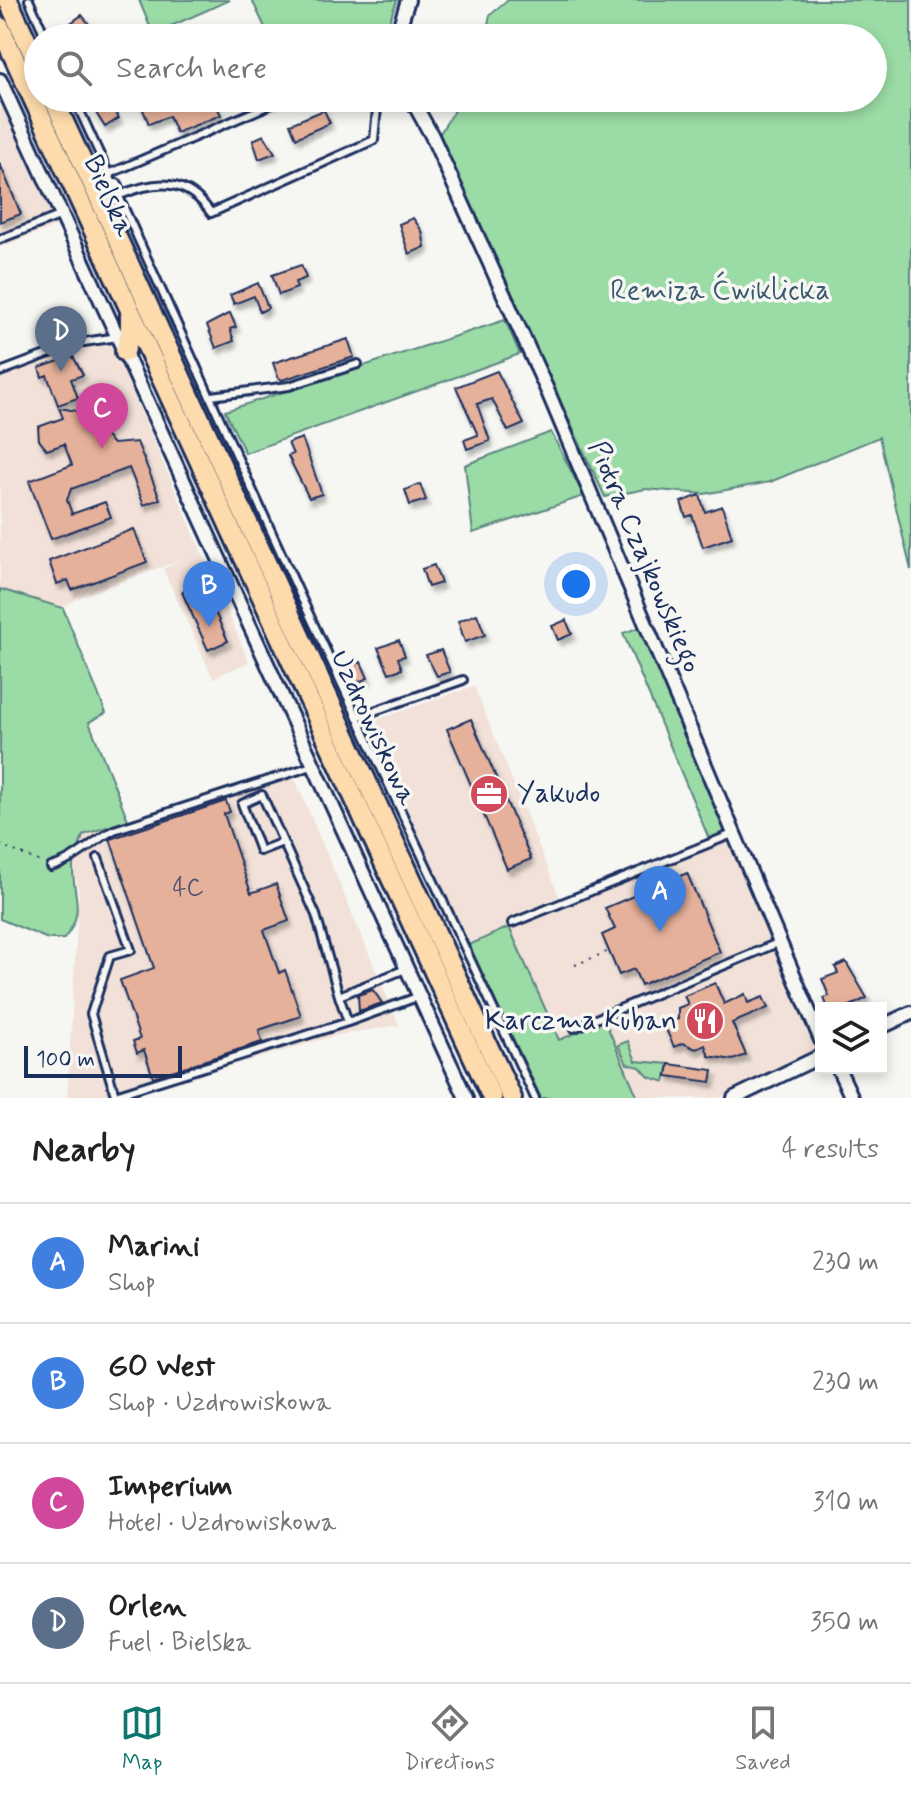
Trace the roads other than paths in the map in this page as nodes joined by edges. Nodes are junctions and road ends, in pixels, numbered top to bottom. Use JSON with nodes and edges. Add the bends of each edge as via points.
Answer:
{"nodes":[{"id":1,"x":8,"y":0,"type":"edge"},
{"id":2,"x":29,"y":0,"type":"edge"},
{"id":3,"x":408,"y":0,"type":"edge"},
{"id":4,"x":40,"y":24,"type":"edge"},
{"id":5,"x":400,"y":24,"type":"edge"},
{"id":6,"x":0,"y":27,"type":"edge"},
{"id":7,"x":24,"y":35,"type":"edge"},
{"id":8,"x":0,"y":80,"type":"edge"},
{"id":9,"x":24,"y":80,"type":"edge"},
{"id":10,"x":39,"y":112,"type":"edge"},
{"id":11,"x":59,"y":112,"type":"edge"},
{"id":12,"x":81,"y":112,"type":"edge"},
{"id":13,"x":259,"y":112,"type":"edge"},
{"id":14,"x":377,"y":112,"type":"edge"},
{"id":15,"x":419,"y":112,"type":"edge"},
{"id":16,"x":116,"y":185,"type":"junction"},
{"id":17,"x":97,"y":195,"type":"junction"},
{"id":18,"x":62,"y":215,"type":"junction"},
{"id":19,"x":0,"y":239,"type":"edge"},
{"id":20,"x":130,"y":312,"type":"junction"},
{"id":21,"x":122,"y":344,"type":"junction"},
{"id":22,"x":358,"y":364,"type":"dead end"},
{"id":23,"x":0,"y":372,"type":"edge"},
{"id":24,"x":175,"y":384,"type":"junction"},
{"id":25,"x":211,"y":396,"type":"junction"},
{"id":26,"x":463,"y":680,"type":"dead end"},
{"id":27,"x":357,"y":717,"type":"junction"},
{"id":28,"x":315,"y":765,"type":"junction"},
{"id":29,"x":735,"y":833,"type":"junction"},
{"id":30,"x":283,"y":842,"type":"junction"},
{"id":31,"x":98,"y":858,"type":"dead end"},
{"id":32,"x":51,"y":867,"type":"road end"},
{"id":33,"x":512,"y":923,"type":"dead end"},
{"id":34,"x":780,"y":942,"type":"junction"},
{"id":35,"x":408,"y":968,"type":"junction"},
{"id":36,"x":339,"y":996,"type":"junction"},
{"id":37,"x":421,"y":996,"type":"junction"},
{"id":38,"x":911,"y":1013,"type":"edge"},
{"id":39,"x":348,"y":1022,"type":"junction"},
{"id":40,"x":887,"y":1024,"type":"edge"},
{"id":41,"x":815,"y":1026,"type":"edge"},
{"id":42,"x":574,"y":1028,"type":"dead end"},
{"id":43,"x":815,"y":1059,"type":"edge"},
{"id":44,"x":841,"y":1074,"type":"edge"},
{"id":45,"x":466,"y":1098,"type":"edge"},
{"id":46,"x":492,"y":1098,"type":"edge"},
{"id":47,"x":512,"y":1098,"type":"edge"},
{"id":48,"x":535,"y":1098,"type":"edge"},
{"id":49,"x":734,"y":1098,"type":"edge"},
{"id":50,"x":852,"y":1098,"type":"edge"}],
"edges":[{"from":1,"to":7,"type":"main road"},
{"from":2,"to":4,"type":"lane"},
{"from":3,"to":5,"type":"street"},
{"from":6,"to":9,"type":"main road","name":"Bielska"},
{"from":8,"to":18,"type":"street"},
{"from":10,"to":20,"type":"main road","name":"Bielska"},
{"from":11,"to":17,"type":"main road","name":"Bielska"},
{"from":12,"to":16,"type":"lane"},
{"from":13,"to":16,"type":"lane"},
{"from":14,"to":16,"type":"lane","via":[[374,140],[211,213],[199,196],[156,182]]},
{"from":15,"to":29,"type":"street","name":"Piotra Czajkowskiego","via":[[548,392]]},
{"from":16,"to":17,"type":"street"},
{"from":16,"to":25,"type":"lane"},
{"from":17,"to":24,"type":"main road","name":"Bielska"},
{"from":18,"to":19,"type":"lane"},
{"from":18,"to":21,"type":"street"},
{"from":20,"to":21,"type":"main road","via":[[130,333]]},
{"from":20,"to":24,"type":"main road","name":"Bielska"},
{"from":21,"to":23,"type":"lane","via":[[77,343]]},
{"from":21,"to":28,"type":"street"},
{"from":22,"to":25,"type":"lane","via":[[289,386]]},
{"from":24,"to":46,"type":"main road","name":"Uzdrowiskowa"},
{"from":24,"to":47,"type":"main road","name":"Uzdrowiskowa"},
{"from":25,"to":27,"type":"lane"},
{"from":26,"to":27,"type":"lane"},
{"from":27,"to":48,"type":"lane"},
{"from":28,"to":32,"type":"lane","via":[[114,830],[67,863]]},
{"from":28,"to":35,"type":"street"},
{"from":29,"to":33,"type":"lane"},
{"from":29,"to":34,"type":"street","name":"Piotra Czajkowskiego"},
{"from":30,"to":30,"type":"lane","via":[[262,795],[242,804],[260,851]]},
{"from":30,"to":36,"type":"lane","via":[[316,915]]},
{"from":31,"to":39,"type":"lane","via":[[131,950],[110,956],[91,1014],[115,1095]]},
{"from":34,"to":41,"type":"street","name":"Piotra Czajkowskiego"},
{"from":34,"to":42,"type":"lane"},
{"from":35,"to":36,"type":"lane"},
{"from":35,"to":37,"type":"street"},
{"from":36,"to":39,"type":"lane"},
{"from":37,"to":39,"type":"lane"},
{"from":37,"to":45,"type":"street"},
{"from":38,"to":40,"type":"street"},
{"from":43,"to":49,"type":"street"},
{"from":44,"to":50,"type":"street"}]}
